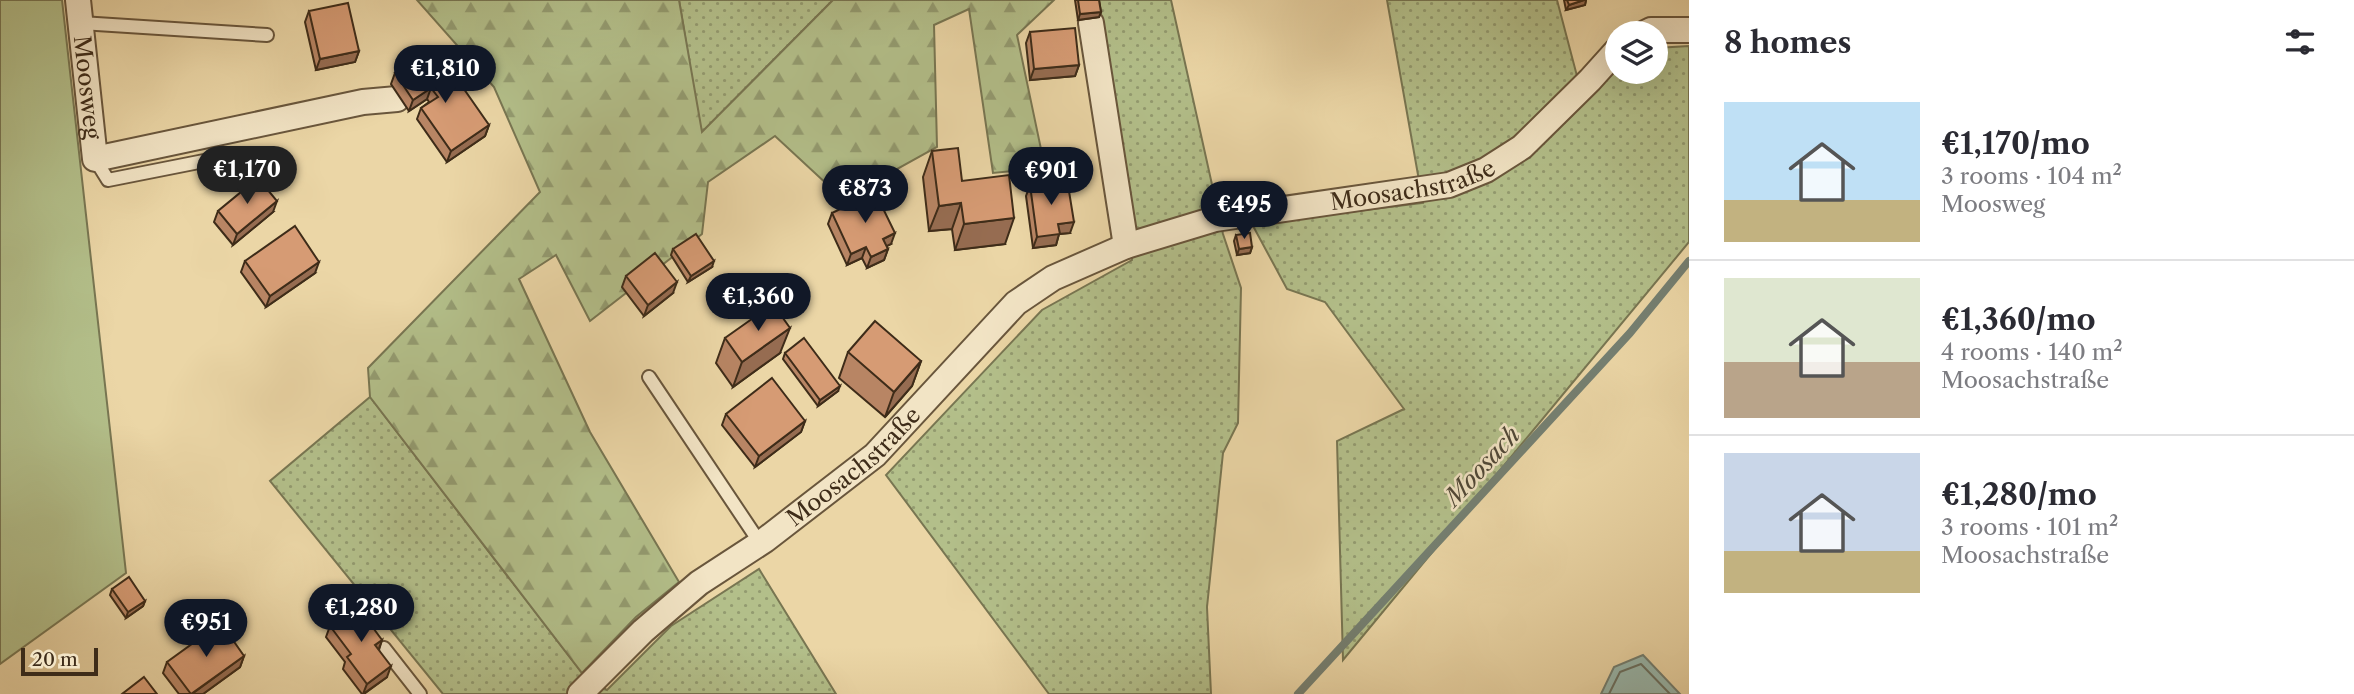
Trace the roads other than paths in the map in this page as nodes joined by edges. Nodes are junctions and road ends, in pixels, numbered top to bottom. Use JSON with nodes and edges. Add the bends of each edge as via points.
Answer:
{"nodes":[{"id":1,"x":79,"y":12,"type":"edge"},
{"id":2,"x":1091,"y":23,"type":"dead end"},
{"id":3,"x":1668,"y":30,"type":"edge"},
{"id":4,"x":1689,"y":30,"type":"edge"},
{"id":5,"x":267,"y":34,"type":"dead end"},
{"id":6,"x":1605,"y":63,"type":"edge"},
{"id":7,"x":397,"y":99,"type":"dead end"},
{"id":8,"x":95,"y":159,"type":"junction"},
{"id":9,"x":241,"y":184,"type":"dead end"},
{"id":10,"x":1126,"y":246,"type":"junction"},
{"id":11,"x":649,"y":377,"type":"dead end"},
{"id":12,"x":760,"y":543,"type":"junction"},
{"id":13,"x":384,"y":648,"type":"edge"},
{"id":14,"x":421,"y":694,"type":"edge"},
{"id":15,"x":580,"y":694,"type":"edge"}],
"edges":[{"from":1,"to":5,"type":"lane"},
{"from":1,"to":8,"type":"street","name":"Moosweg"},
{"from":2,"to":10,"type":"street"},
{"from":3,"to":4,"type":"street"},
{"from":6,"to":10,"type":"street","name":"Moosachstraße","via":[[1522,147],[1486,170],[1449,185],[1215,219]]},
{"from":7,"to":8,"type":"street","name":"Moosweg","via":[[363,102]]},
{"from":8,"to":9,"type":"lane","via":[[108,180],[209,160],[228,167]]},
{"from":10,"to":12,"type":"street","name":"Moosachstraße","via":[[1053,278],[1016,303],[875,455]]},
{"from":11,"to":12,"type":"lane"},
{"from":12,"to":15,"type":"street","name":"Moosachstraße","via":[[690,591]]},
{"from":13,"to":14,"type":"lane"}]}
